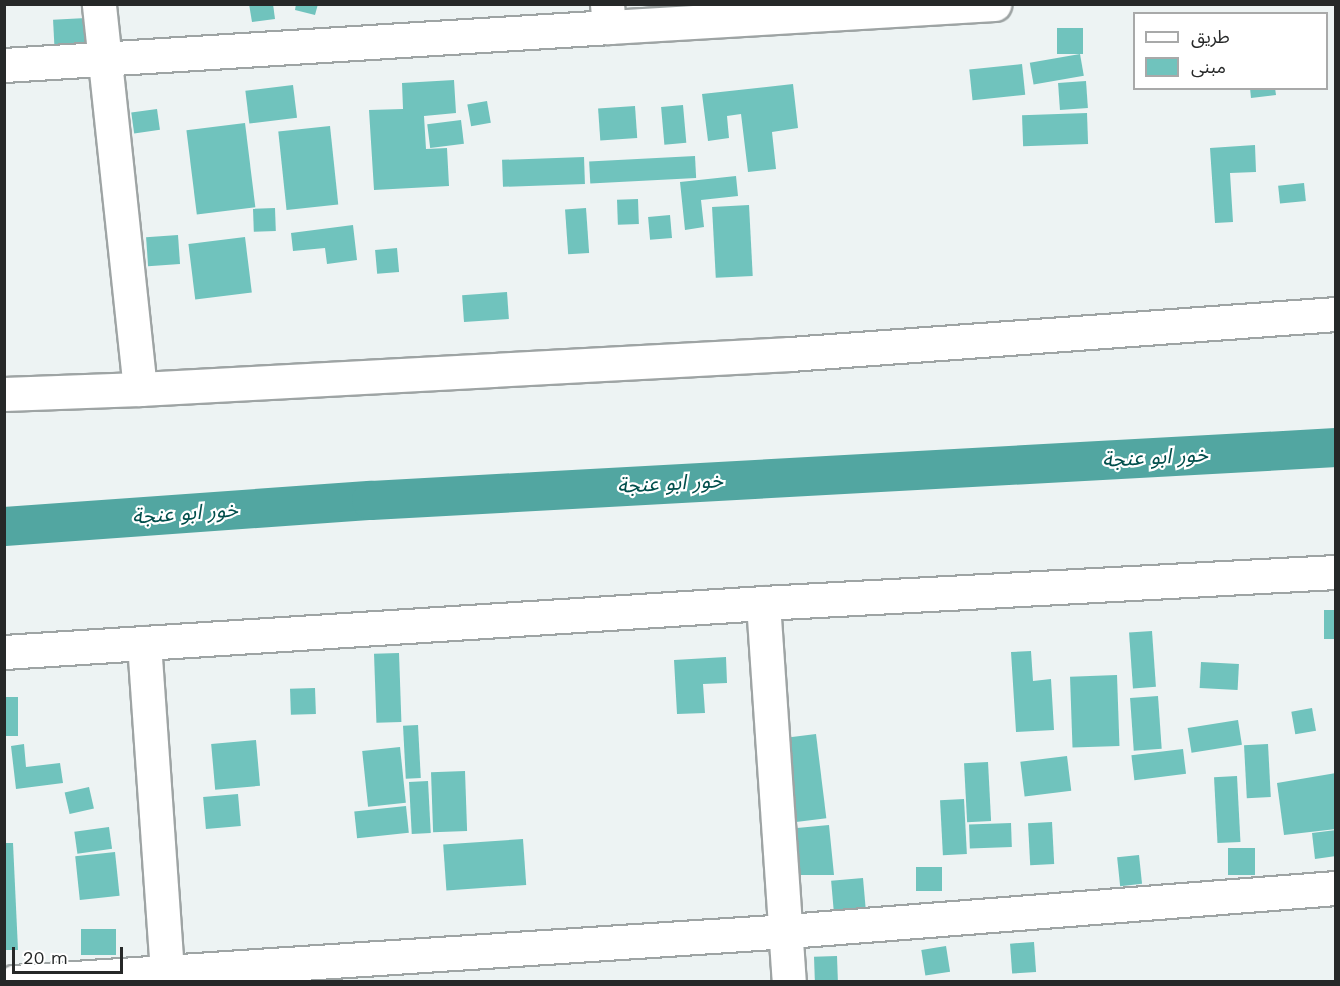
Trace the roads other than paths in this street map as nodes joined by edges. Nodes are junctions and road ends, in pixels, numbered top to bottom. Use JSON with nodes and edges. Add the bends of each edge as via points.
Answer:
{"nodes":[{"id":1,"x":99,"y":4,"type":"edge"},
{"id":2,"x":994,"y":4,"type":"edge"},
{"id":3,"x":608,"y":16,"type":"edge"},
{"id":4,"x":102,"y":58,"type":"junction"},
{"id":5,"x":4,"y":65,"type":"edge"},
{"id":6,"x":1335,"y":314,"type":"edge"},
{"id":7,"x":140,"y":389,"type":"junction"},
{"id":8,"x":4,"y":394,"type":"edge"},
{"id":9,"x":1335,"y":572,"type":"edge"},
{"id":10,"x":763,"y":603,"type":"junction"},
{"id":11,"x":144,"y":643,"type":"junction"},
{"id":12,"x":4,"y":652,"type":"edge"},
{"id":13,"x":1335,"y":888,"type":"edge"},
{"id":14,"x":788,"y":931,"type":"junction"},
{"id":15,"x":168,"y":977,"type":"edge"},
{"id":16,"x":14,"y":981,"type":"edge"},
{"id":17,"x":789,"y":981,"type":"edge"}],
"edges":[{"from":1,"to":4,"type":"street"},
{"from":2,"to":3,"type":"street"},
{"from":3,"to":4,"type":"street"},
{"from":4,"to":5,"type":"street"},
{"from":4,"to":7,"type":"street"},
{"from":6,"to":7,"type":"street","via":[[779,355]]},
{"from":7,"to":8,"type":"street"},
{"from":9,"to":10,"type":"street"},
{"from":10,"to":11,"type":"street"},
{"from":10,"to":14,"type":"street"},
{"from":11,"to":12,"type":"street"},
{"from":11,"to":15,"type":"street"},
{"from":13,"to":14,"type":"street"},
{"from":14,"to":15,"type":"street"},
{"from":14,"to":17,"type":"street"},
{"from":15,"to":16,"type":"street"}]}
